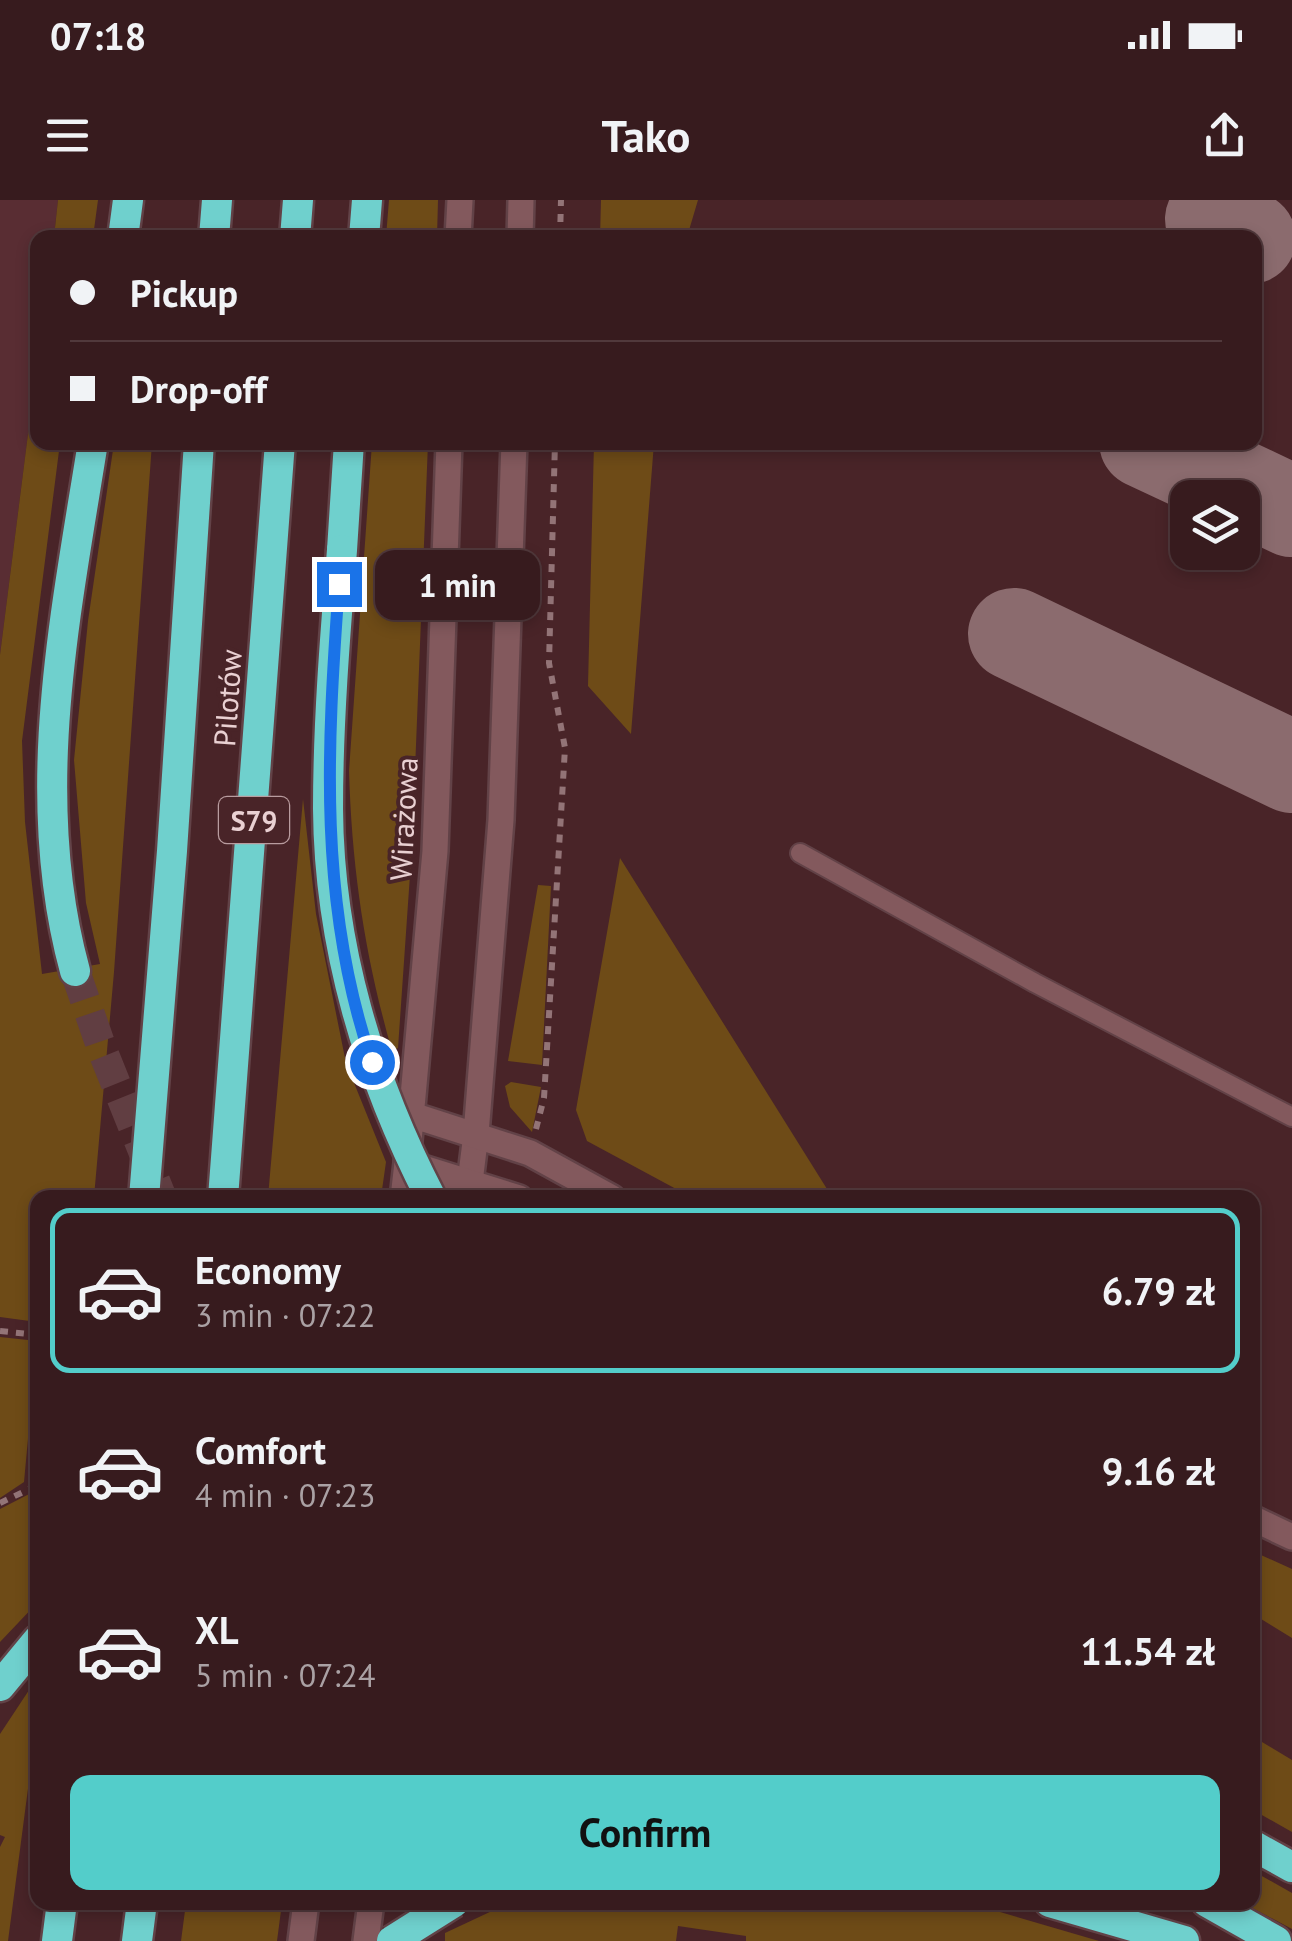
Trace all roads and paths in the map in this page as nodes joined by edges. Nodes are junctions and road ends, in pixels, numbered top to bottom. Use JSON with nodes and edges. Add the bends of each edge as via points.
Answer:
{"nodes":[{"id":1,"x":128,"y":200,"type":"edge"},
{"id":2,"x":217,"y":200,"type":"edge"},
{"id":3,"x":298,"y":200,"type":"edge"},
{"id":4,"x":367,"y":200,"type":"edge"},
{"id":5,"x":460,"y":200,"type":"edge"},
{"id":6,"x":521,"y":200,"type":"edge"},
{"id":7,"x":561,"y":200,"type":"edge"},
{"id":8,"x":123,"y":230,"type":"edge"},
{"id":9,"x":215,"y":230,"type":"edge"},
{"id":10,"x":296,"y":230,"type":"edge"},
{"id":11,"x":365,"y":230,"type":"edge"},
{"id":12,"x":458,"y":230,"type":"edge"},
{"id":13,"x":520,"y":230,"type":"edge"},
{"id":14,"x":560,"y":230,"type":"edge"},
{"id":15,"x":92,"y":450,"type":"edge"},
{"id":16,"x":199,"y":450,"type":"edge"},
{"id":17,"x":279,"y":450,"type":"edge"},
{"id":18,"x":348,"y":450,"type":"edge"},
{"id":19,"x":449,"y":450,"type":"edge"},
{"id":20,"x":514,"y":450,"type":"edge"},
{"id":21,"x":555,"y":450,"type":"edge"},
{"id":22,"x":800,"y":853,"type":"dead end"},
{"id":23,"x":75,"y":971,"type":"tunnel mouth"},
{"id":24,"x":412,"y":1115,"type":"junction"},
{"id":25,"x":1292,"y":1117,"type":"edge"},
{"id":26,"x":476,"y":1134,"type":"junction"},
{"id":27,"x":534,"y":1137,"type":"dead end"},
{"id":28,"x":407,"y":1163,"type":"junction"},
{"id":29,"x":469,"y":1189,"type":"edge"},
{"id":30,"x":145,"y":1190,"type":"edge"},
{"id":31,"x":223,"y":1190,"type":"edge"},
{"id":32,"x":404,"y":1190,"type":"edge"},
{"id":33,"x":427,"y":1190,"type":"edge"},
{"id":34,"x":597,"y":1190,"type":"edge"},
{"id":35,"x":0,"y":1331,"type":"edge"},
{"id":36,"x":30,"y":1334,"type":"edge"},
{"id":37,"x":30,"y":1490,"type":"edge"},
{"id":38,"x":0,"y":1504,"type":"edge"},
{"id":39,"x":1260,"y":1522,"type":"edge"},
{"id":40,"x":1292,"y":1537,"type":"edge"},
{"id":41,"x":30,"y":1650,"type":"edge"},
{"id":42,"x":0,"y":1686,"type":"edge"},
{"id":43,"x":1260,"y":1849,"type":"edge"},
{"id":44,"x":1292,"y":1867,"type":"edge"},
{"id":45,"x":61,"y":1910,"type":"edge"},
{"id":46,"x":141,"y":1910,"type":"edge"},
{"id":47,"x":305,"y":1910,"type":"edge"},
{"id":48,"x":370,"y":1910,"type":"edge"},
{"id":49,"x":441,"y":1910,"type":"edge"},
{"id":50,"x":1077,"y":1910,"type":"edge"},
{"id":51,"x":1222,"y":1910,"type":"edge"},
{"id":52,"x":57,"y":1941,"type":"edge"},
{"id":53,"x":137,"y":1941,"type":"edge"},
{"id":54,"x":301,"y":1941,"type":"edge"},
{"id":55,"x":366,"y":1941,"type":"edge"},
{"id":56,"x":392,"y":1941,"type":"edge"},
{"id":57,"x":1184,"y":1941,"type":"edge"},
{"id":58,"x":1276,"y":1941,"type":"edge"}],
"edges":[{"from":1,"to":8,"type":"highway"},
{"from":2,"to":9,"type":"highway"},
{"from":3,"to":10,"type":"highway"},
{"from":4,"to":11,"type":"highway"},
{"from":5,"to":12,"type":"main road"},
{"from":6,"to":13,"type":"main road"},
{"from":7,"to":14,"type":"path"},
{"from":15,"to":23,"type":"highway","via":[[62,642],[51,769],[54,862]]},
{"from":16,"to":30,"type":"highway","name":"Pilotów","number":"S79"},
{"from":17,"to":31,"type":"highway","name":"Pilotów","number":"S79"},
{"from":18,"to":33,"type":"highway","bridge":true,"via":[[328,809],[337,915],[365,1042]]},
{"from":19,"to":24,"type":"main road","name":"Wirażowa","via":[[434,870]]},
{"from":20,"to":26,"type":"main road","via":[[500,820]]},
{"from":21,"to":27,"type":"path","via":[[549,663],[564,748],[544,1098]]},
{"from":22,"to":25,"type":"lane"},
{"from":24,"to":26,"type":"main road"},
{"from":24,"to":28,"type":"main road","name":"Wirażowa"},
{"from":26,"to":29,"type":"main road"},
{"from":26,"to":34,"type":"main road","via":[[530,1153]]},
{"from":28,"to":29,"type":"main road"},
{"from":28,"to":32,"type":"main road","name":"Wirażowa"},
{"from":35,"to":36,"type":"path"},
{"from":37,"to":38,"type":"path"},
{"from":39,"to":40,"type":"main road"},
{"from":41,"to":42,"type":"highway"},
{"from":43,"to":44,"type":"highway"},
{"from":45,"to":52,"type":"highway"},
{"from":46,"to":53,"type":"highway"},
{"from":47,"to":54,"type":"main road"},
{"from":48,"to":55,"type":"main road"},
{"from":49,"to":56,"type":"highway","bridge":true},
{"from":50,"to":57,"type":"highway"},
{"from":51,"to":58,"type":"highway"}]}
